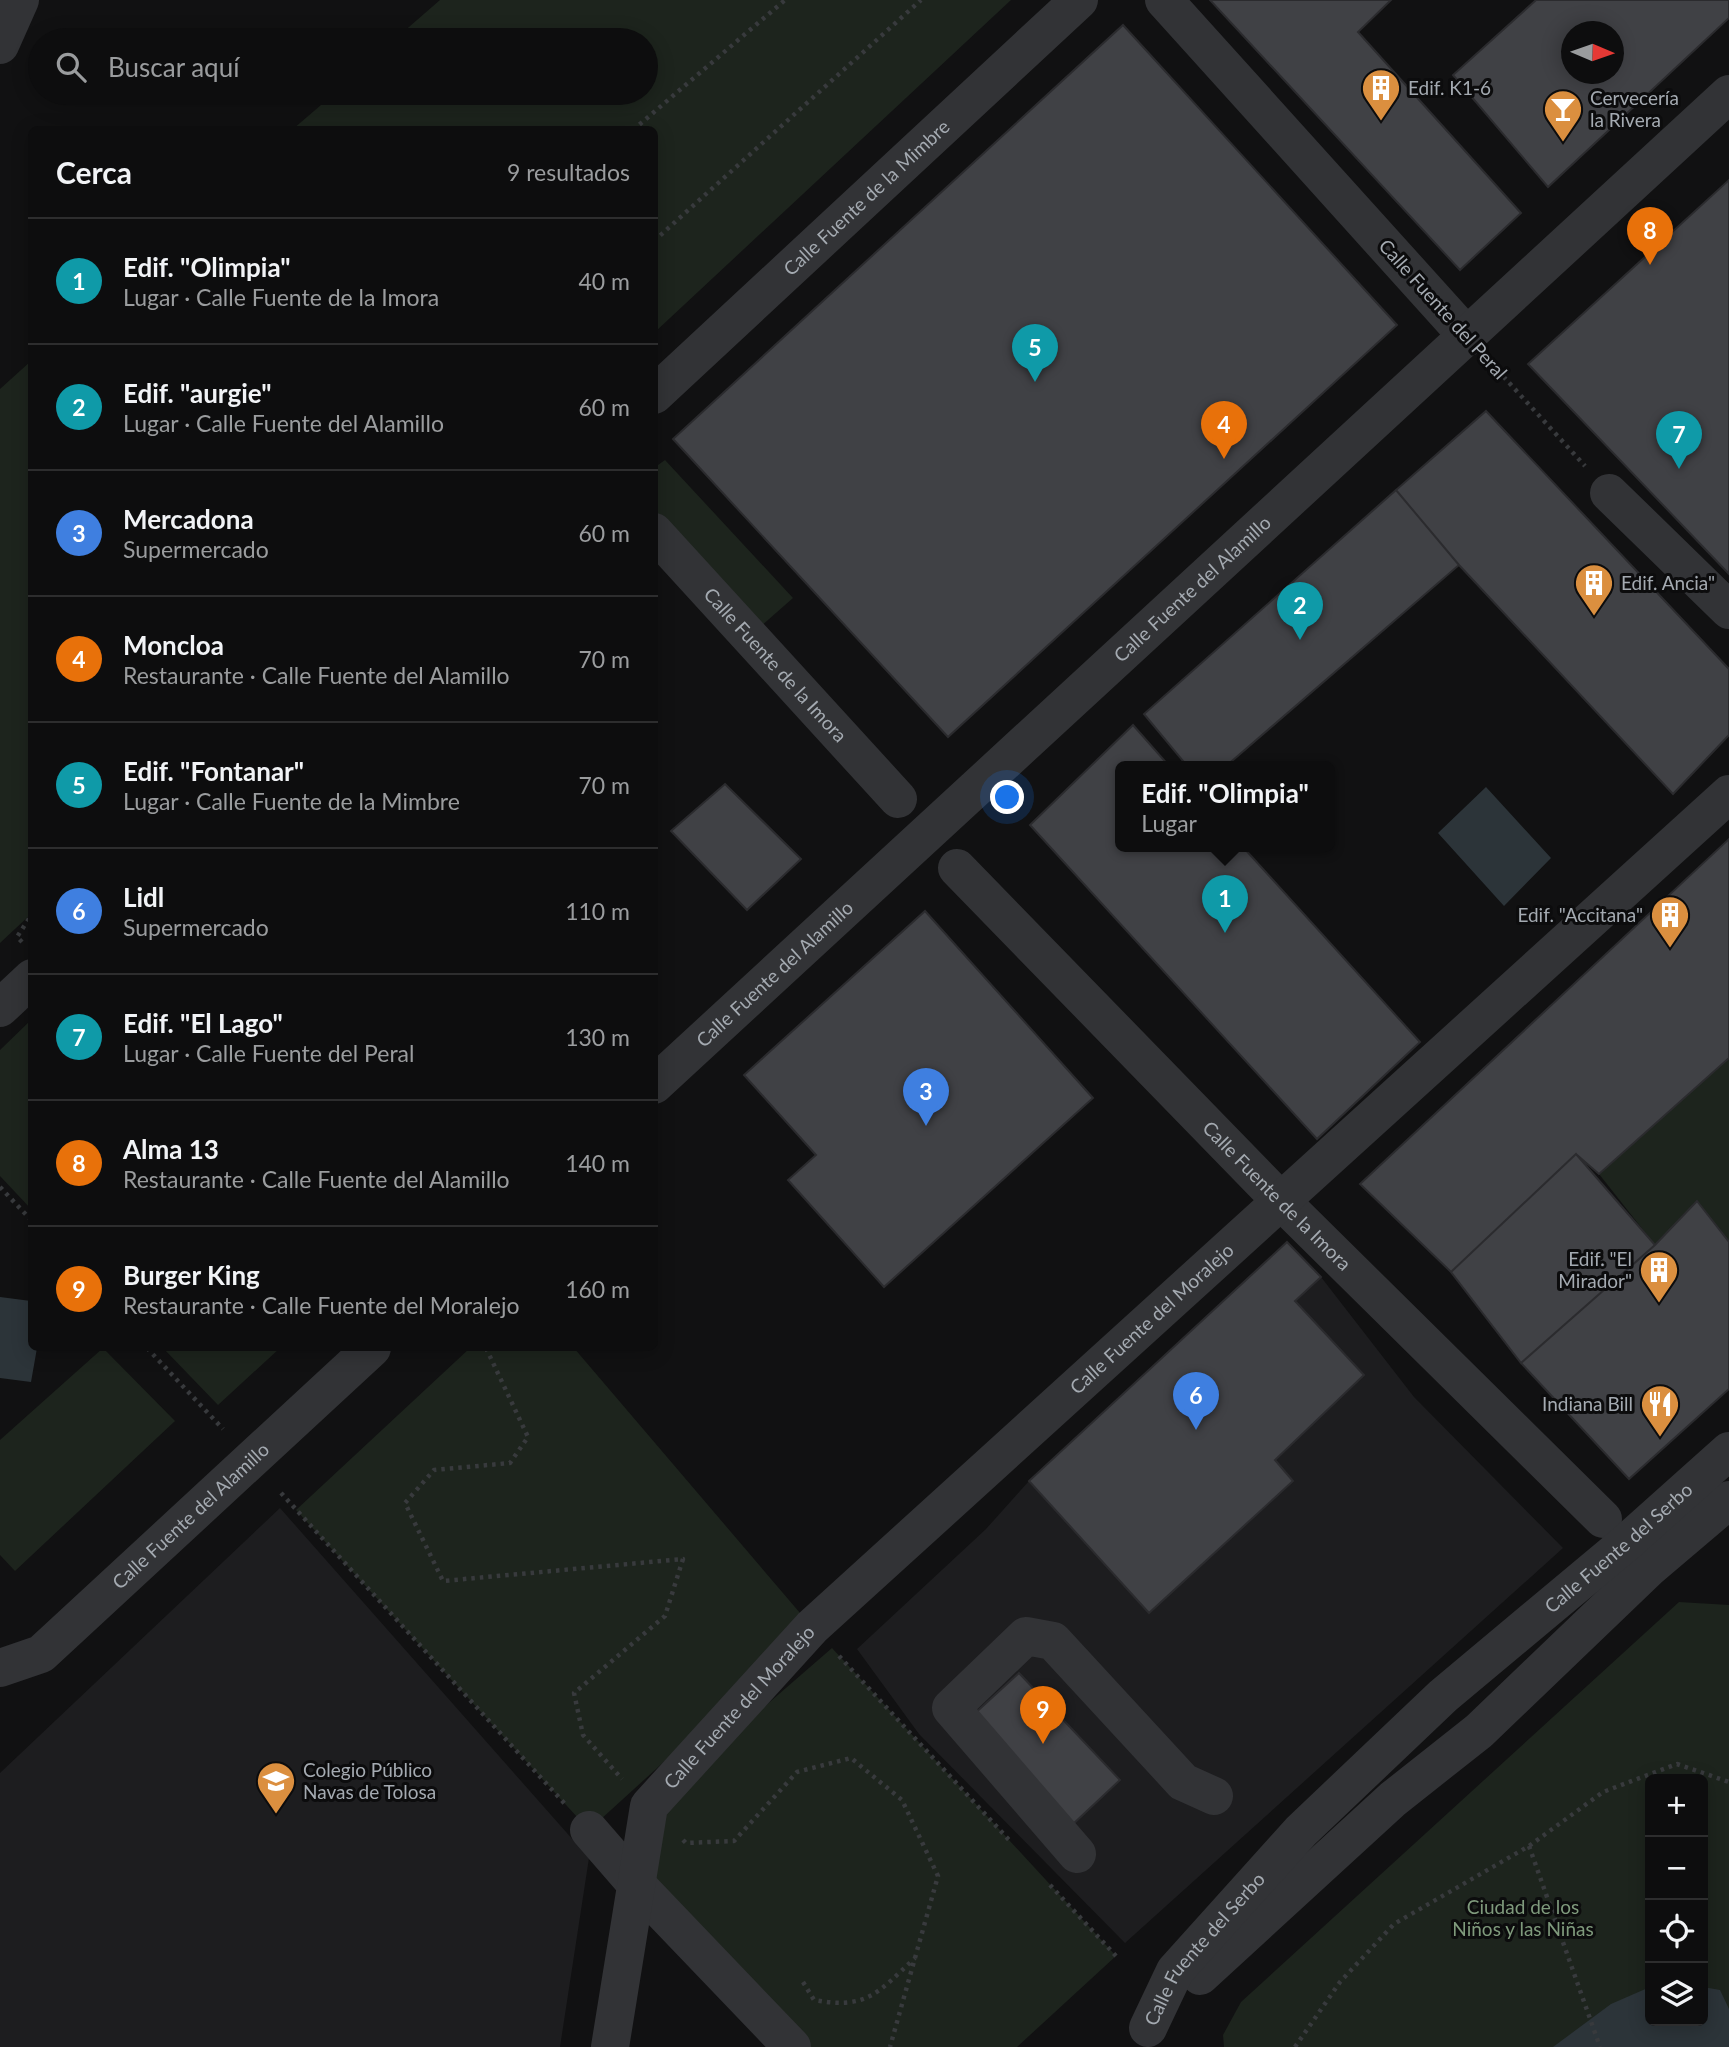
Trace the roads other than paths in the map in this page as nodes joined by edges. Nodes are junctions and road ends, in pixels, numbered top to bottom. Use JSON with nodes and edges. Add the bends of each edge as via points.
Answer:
{"nodes":[{"id":1,"x":20,"y":0,"type":"edge"},
{"id":2,"x":1079,"y":0,"type":"edge"},
{"id":3,"x":1164,"y":0,"type":"edge"},
{"id":4,"x":0,"y":45,"type":"edge"},
{"id":5,"x":1729,"y":94,"type":"edge"},
{"id":6,"x":1468,"y":337,"type":"junction"},
{"id":7,"x":658,"y":391,"type":"edge"},
{"id":8,"x":1609,"y":493,"type":"road end"},
{"id":9,"x":658,"y":535,"type":"edge"},
{"id":10,"x":1729,"y":610,"type":"edge"},
{"id":11,"x":1729,"y":794,"type":"edge"},
{"id":12,"x":898,"y":799,"type":"dead end"},
{"id":13,"x":957,"y":868,"type":"dead end"},
{"id":14,"x":28,"y":982,"type":"edge"},
{"id":15,"x":0,"y":1008,"type":"edge"},
{"id":16,"x":658,"y":1081,"type":"edge"},
{"id":17,"x":1280,"y":1200,"type":"junction"},
{"id":18,"x":369,"y":1351,"type":"edge"},
{"id":19,"x":1729,"y":1451,"type":"edge"},
{"id":20,"x":1729,"y":1500,"type":"edge"},
{"id":21,"x":1602,"y":1519,"type":"dead end"},
{"id":22,"x":1557,"y":1656,"type":"junction"},
{"id":23,"x":0,"y":1668,"type":"edge"},
{"id":24,"x":1443,"y":1696,"type":"junction"},
{"id":25,"x":1214,"y":1796,"type":"dead end"},
{"id":26,"x":1393,"y":1799,"type":"junction"},
{"id":27,"x":589,"y":1830,"type":"road end"},
{"id":28,"x":1077,"y":1854,"type":"dead end"},
{"id":29,"x":635,"y":1883,"type":"junction"},
{"id":30,"x":1148,"y":2041,"type":"edge"},
{"id":31,"x":610,"y":2047,"type":"edge"},
{"id":32,"x":792,"y":2047,"type":"edge"}],
"edges":[{"from":1,"to":4,"type":"street"},
{"from":2,"to":7,"type":"street","name":"Calle Fuente de la Mimbre"},
{"from":3,"to":6,"type":"street","name":"Calle Fuente del Peral"},
{"from":5,"to":6,"type":"street","name":"Calle Fuente del Alamillo"},
{"from":6,"to":16,"type":"street","name":"Calle Fuente del Alamillo"},
{"from":8,"to":10,"type":"street"},
{"from":9,"to":12,"type":"street","name":"Calle Fuente de la Imora"},
{"from":11,"to":17,"type":"street","name":"Calle Fuente del Moralejo"},
{"from":13,"to":17,"type":"street","name":"Calle Fuente de la Imora"},
{"from":14,"to":15,"type":"street"},
{"from":17,"to":21,"type":"street","name":"Calle Fuente de la Imora"},
{"from":17,"to":29,"type":"street","name":"Calle Fuente del Moralejo","via":[[813,1627],[640,1798]]},
{"from":18,"to":23,"type":"street","name":"Calle Fuente del Alamillo","via":[[41,1654]]},
{"from":19,"to":24,"type":"street","name":"Calle Fuente del Serbo"},
{"from":20,"to":22,"type":"street","name":"Calle Fuente del Serbo"},
{"from":22,"to":24,"type":"street","via":[[1530,1657],[1488,1689]]},
{"from":22,"to":26,"type":"street","name":"Calle Fuente del Serbo","via":[[1479,1731]]},
{"from":24,"to":26,"type":"street","name":"Calle Fuente del Serbo","via":[[1438,1732]]},
{"from":24,"to":30,"type":"street","name":"Calle Fuente del Serbo","via":[[1301,1831],[1175,1971]]},
{"from":25,"to":28,"type":"street","via":[[1183,1782],[1053,1641],[1026,1636],[951,1707]]},
{"from":26,"to":30,"type":"street","name":"Calle Fuente del Serbo"},
{"from":27,"to":29,"type":"street"},
{"from":29,"to":31,"type":"street","name":"Calle Fuente del Moralejo"},
{"from":29,"to":32,"type":"street"}]}
